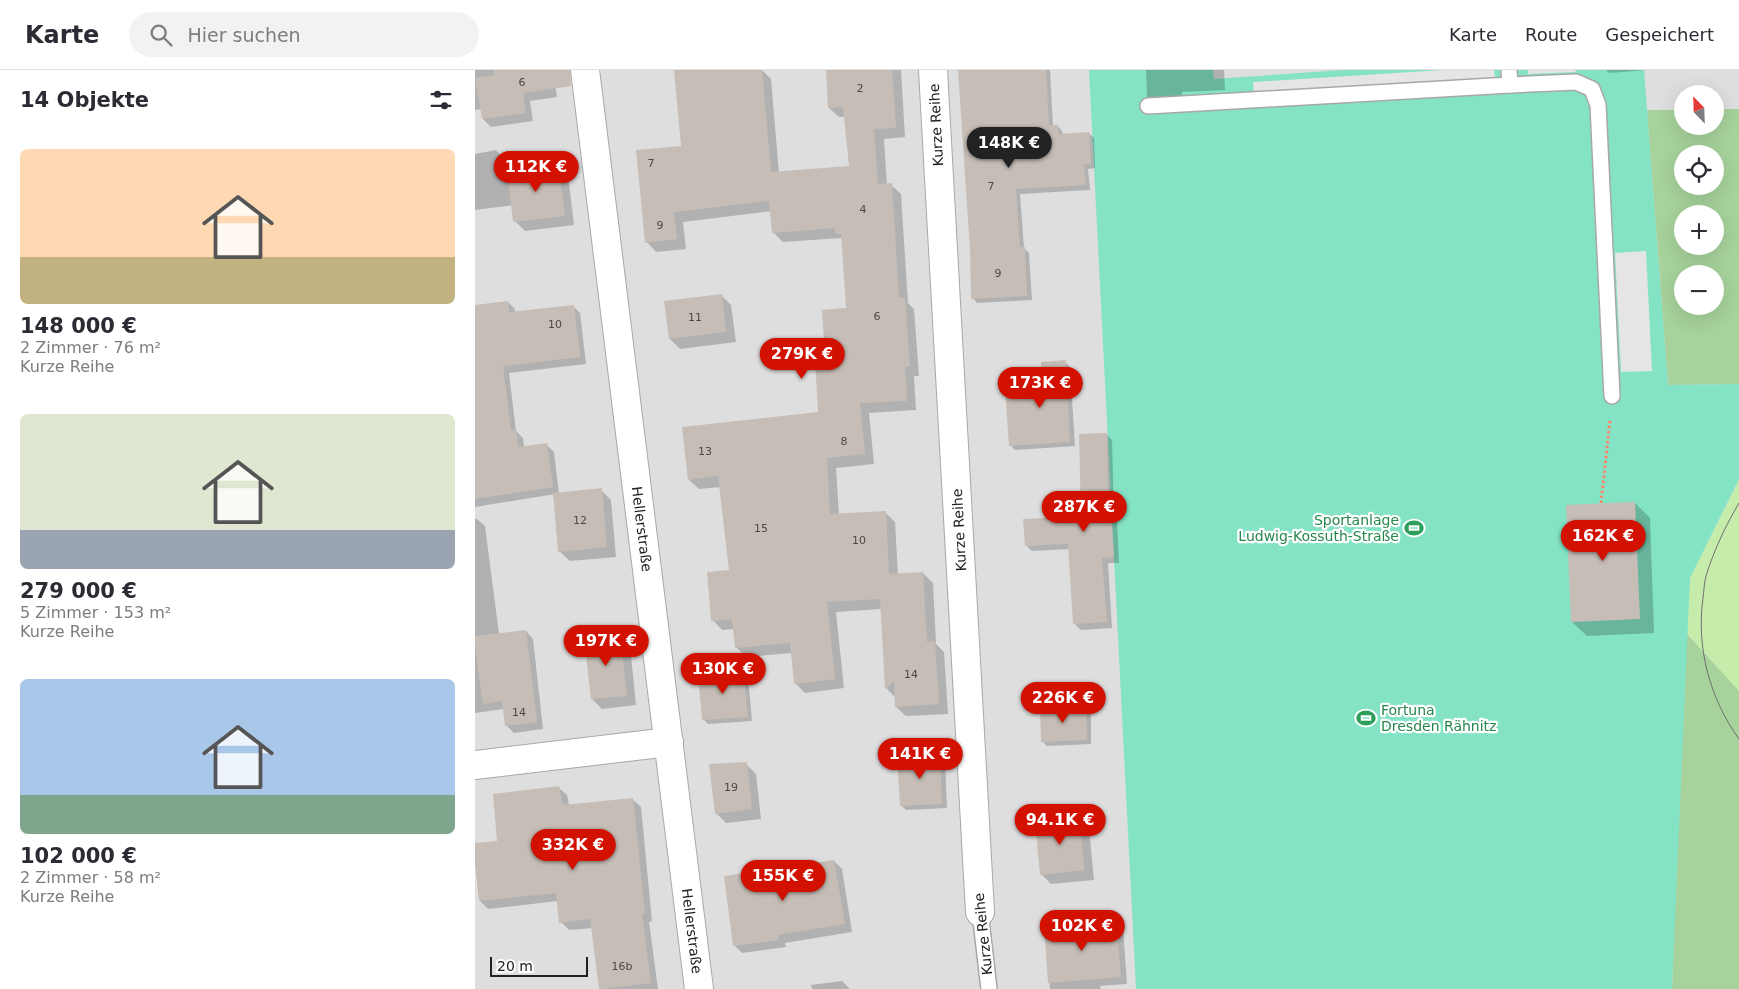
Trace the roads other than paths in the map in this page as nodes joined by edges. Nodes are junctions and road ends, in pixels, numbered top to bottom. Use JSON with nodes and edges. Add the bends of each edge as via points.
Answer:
{"nodes":[{"id":1,"x":585,"y":70,"type":"edge"},
{"id":2,"x":933,"y":70,"type":"edge"},
{"id":3,"x":1509,"y":77,"type":"edge"},
{"id":4,"x":1148,"y":106,"type":"dead end"},
{"id":5,"x":1612,"y":396,"type":"road end"},
{"id":6,"x":669,"y":742,"type":"junction"},
{"id":7,"x":475,"y":764,"type":"edge"},
{"id":8,"x":980,"y":912,"type":"joint"},
{"id":9,"x":699,"y":989,"type":"edge"},
{"id":10,"x":989,"y":989,"type":"edge"}],
"edges":[{"from":1,"to":6,"type":"street","name":"Hellerstraße"},
{"from":2,"to":8,"type":"street","name":"Kurze Reihe"},
{"from":3,"to":4,"type":"lane"},
{"from":3,"to":5,"type":"lane","via":[[1576,82],[1592,89],[1598,106]]},
{"from":6,"to":7,"type":"street"},
{"from":6,"to":9,"type":"street","name":"Hellerstraße"},
{"from":8,"to":10,"type":"lane","name":"Kurze Reihe"}]}
